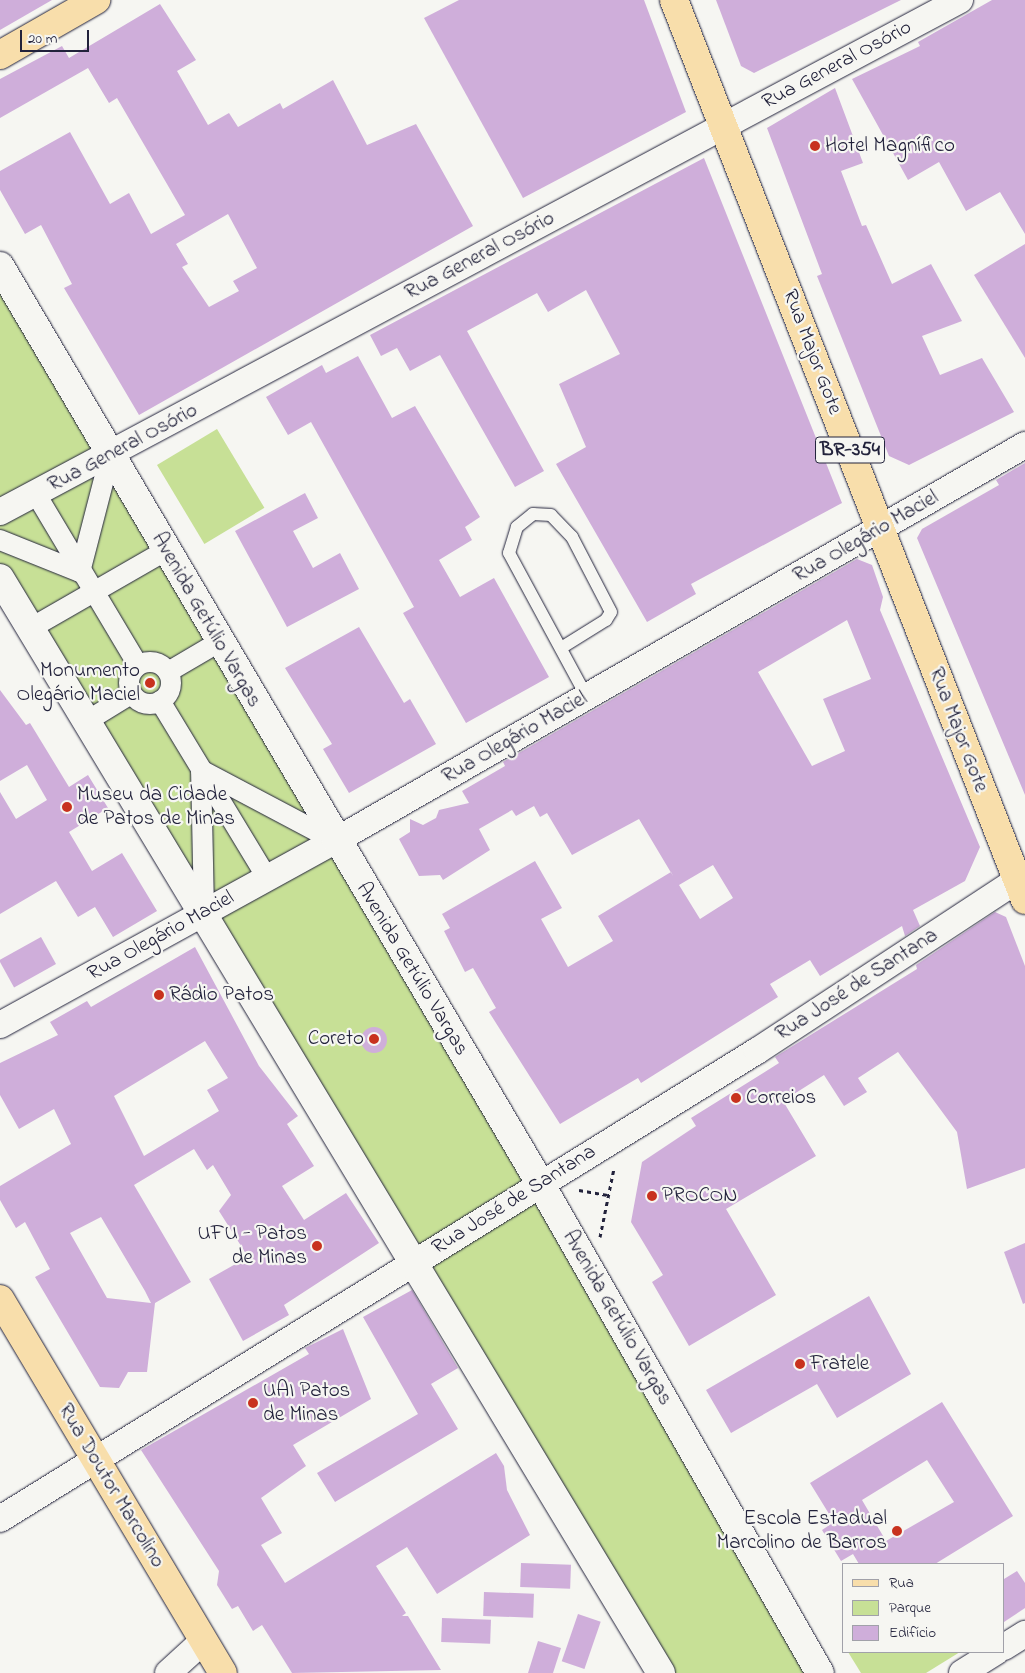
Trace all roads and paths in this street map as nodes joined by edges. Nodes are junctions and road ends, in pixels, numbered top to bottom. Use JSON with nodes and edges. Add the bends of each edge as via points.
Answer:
{"nodes":[{"id":1,"x":96,"y":0,"type":"edge"},
{"id":2,"x":674,"y":0,"type":"edge"},
{"id":3,"x":960,"y":0,"type":"edge"},
{"id":4,"x":0,"y":55,"type":"edge"},
{"id":5,"x":723,"y":126,"type":"junction"},
{"id":6,"x":0,"y":266,"type":"edge"},
{"id":7,"x":1025,"y":445,"type":"edge"},
{"id":8,"x":110,"y":456,"type":"junction"},
{"id":9,"x":36,"y":494,"type":"junction"},
{"id":10,"x":0,"y":512,"type":"edge"},
{"id":11,"x":880,"y":529,"type":"junction"},
{"id":12,"x":0,"y":540,"type":"edge"},
{"id":13,"x":166,"y":551,"type":"junction"},
{"id":14,"x":80,"y":572,"type":"junction"},
{"id":15,"x":0,"y":578,"type":"edge"},
{"id":16,"x":93,"y":592,"type":"junction"},
{"id":17,"x":31,"y":628,"type":"junction"},
{"id":18,"x":219,"y":642,"type":"junction"},
{"id":19,"x":561,"y":648,"type":"junction"},
{"id":20,"x":138,"y":665,"type":"junction"},
{"id":21,"x":168,"y":672,"type":"junction"},
{"id":22,"x":131,"y":694,"type":"junction"},
{"id":23,"x":587,"y":697,"type":"junction"},
{"id":24,"x":160,"y":701,"type":"junction"},
{"id":25,"x":87,"y":721,"type":"junction"},
{"id":26,"x":201,"y":770,"type":"junction"},
{"id":27,"x":335,"y":841,"type":"junction"},
{"id":28,"x":267,"y":878,"type":"junction"},
{"id":29,"x":1022,"y":885,"type":"edge"},
{"id":30,"x":204,"y":911,"type":"junction"},
{"id":31,"x":0,"y":1025,"type":"edge"},
{"id":32,"x":621,"y":1133,"type":"junction"},
{"id":33,"x":540,"y":1183,"type":"junction"},
{"id":34,"x":416,"y":1262,"type":"junction"},
{"id":35,"x":592,"y":1275,"type":"junction"},
{"id":36,"x":0,"y":1298,"type":"edge"},
{"id":37,"x":97,"y":1462,"type":"junction"},
{"id":38,"x":0,"y":1519,"type":"edge"},
{"id":39,"x":1025,"y":1634,"type":"edge"},
{"id":40,"x":203,"y":1641,"type":"junction"},
{"id":41,"x":1005,"y":1646,"type":"edge"},
{"id":42,"x":994,"y":1653,"type":"edge"},
{"id":43,"x":168,"y":1673,"type":"edge"},
{"id":44,"x":224,"y":1673,"type":"edge"},
{"id":45,"x":661,"y":1673,"type":"edge"},
{"id":46,"x":820,"y":1673,"type":"edge"},
{"id":47,"x":962,"y":1673,"type":"edge"}],
"edges":[{"from":1,"to":4,"type":"main road"},
{"from":2,"to":5,"type":"main road","name":"Rua Major Gote","number":"BR-354"},
{"from":3,"to":5,"type":"street","name":"Rua General Osório"},
{"from":5,"to":8,"type":"street","name":"Rua General Osório"},
{"from":5,"to":11,"type":"main road","name":"Rua Major Gote","number":"BR-354"},
{"from":6,"to":8,"type":"street","name":"Avenida Getúlio Vargas"},
{"from":7,"to":11,"type":"street","name":"Rua Olegário Maciel"},
{"from":8,"to":9,"type":"street","name":"Rua General Osório"},
{"from":8,"to":13,"type":"street","name":"Avenida Getúlio Vargas"},
{"from":8,"to":14,"type":"street"},
{"from":9,"to":10,"type":"street","name":"Rua General Osório"},
{"from":9,"to":14,"type":"street"},
{"from":11,"to":23,"type":"street","name":"Rua Olegário Maciel"},
{"from":11,"to":29,"type":"main road","name":"Rua Major Gote","number":"BR-354"},
{"from":12,"to":14,"type":"street"},
{"from":13,"to":16,"type":"street"},
{"from":13,"to":18,"type":"street","name":"Avenida Getúlio Vargas"},
{"from":14,"to":16,"type":"street"},
{"from":15,"to":17,"type":"street"},
{"from":16,"to":17,"type":"street"},
{"from":16,"to":20,"type":"street"},
{"from":17,"to":25,"type":"street"},
{"from":18,"to":21,"type":"street"},
{"from":18,"to":27,"type":"street","name":"Avenida Getúlio Vargas"},
{"from":19,"to":19,"type":"lane","via":[[509,553],[517,526],[533,514],[551,515],[572,537],[611,612],[606,620]]},
{"from":19,"to":23,"type":"lane"},
{"from":20,"to":21,"type":"street","via":[[151,661]]},
{"from":20,"to":22,"type":"street","via":[[129,676]]},
{"from":21,"to":24,"type":"street","via":[[169,691]]},
{"from":22,"to":24,"type":"street","via":[[146,704]]},
{"from":22,"to":25,"type":"street"},
{"from":23,"to":27,"type":"street","name":"Rua Olegário Maciel"},
{"from":24,"to":26,"type":"street"},
{"from":25,"to":30,"type":"street"},
{"from":26,"to":27,"type":"street"},
{"from":26,"to":28,"type":"street"},
{"from":26,"to":30,"type":"street"},
{"from":27,"to":28,"type":"street","name":"Rua Olegário Maciel"},
{"from":27,"to":33,"type":"street","name":"Avenida Getúlio Vargas"},
{"from":28,"to":30,"type":"street","name":"Rua Olegário Maciel"},
{"from":29,"to":32,"type":"street","name":"Rua José de Santana"},
{"from":30,"to":31,"type":"street","name":"Rua Olegário Maciel"},
{"from":30,"to":34,"type":"street"},
{"from":32,"to":33,"type":"street","name":"Rua José de Santana"},
{"from":32,"to":35,"type":"path"},
{"from":33,"to":34,"type":"street","name":"Rua José de Santana"},
{"from":33,"to":35,"type":"street","name":"Avenida Getúlio Vargas"},
{"from":34,"to":37,"type":"street","name":"Rua José de Santana"},
{"from":34,"to":45,"type":"street"},
{"from":35,"to":46,"type":"street","name":"Avenida Getúlio Vargas"},
{"from":36,"to":37,"type":"main road","name":"Rua Doutor Marcolino"},
{"from":37,"to":38,"type":"street","name":"Rua José de Santana"},
{"from":37,"to":40,"type":"main road","name":"Rua Doutor Marcolino"},
{"from":39,"to":41,"type":"street"},
{"from":40,"to":43,"type":"street"},
{"from":40,"to":44,"type":"main road","name":"Rua Doutor Marcolino"},
{"from":42,"to":47,"type":"street"}]}
